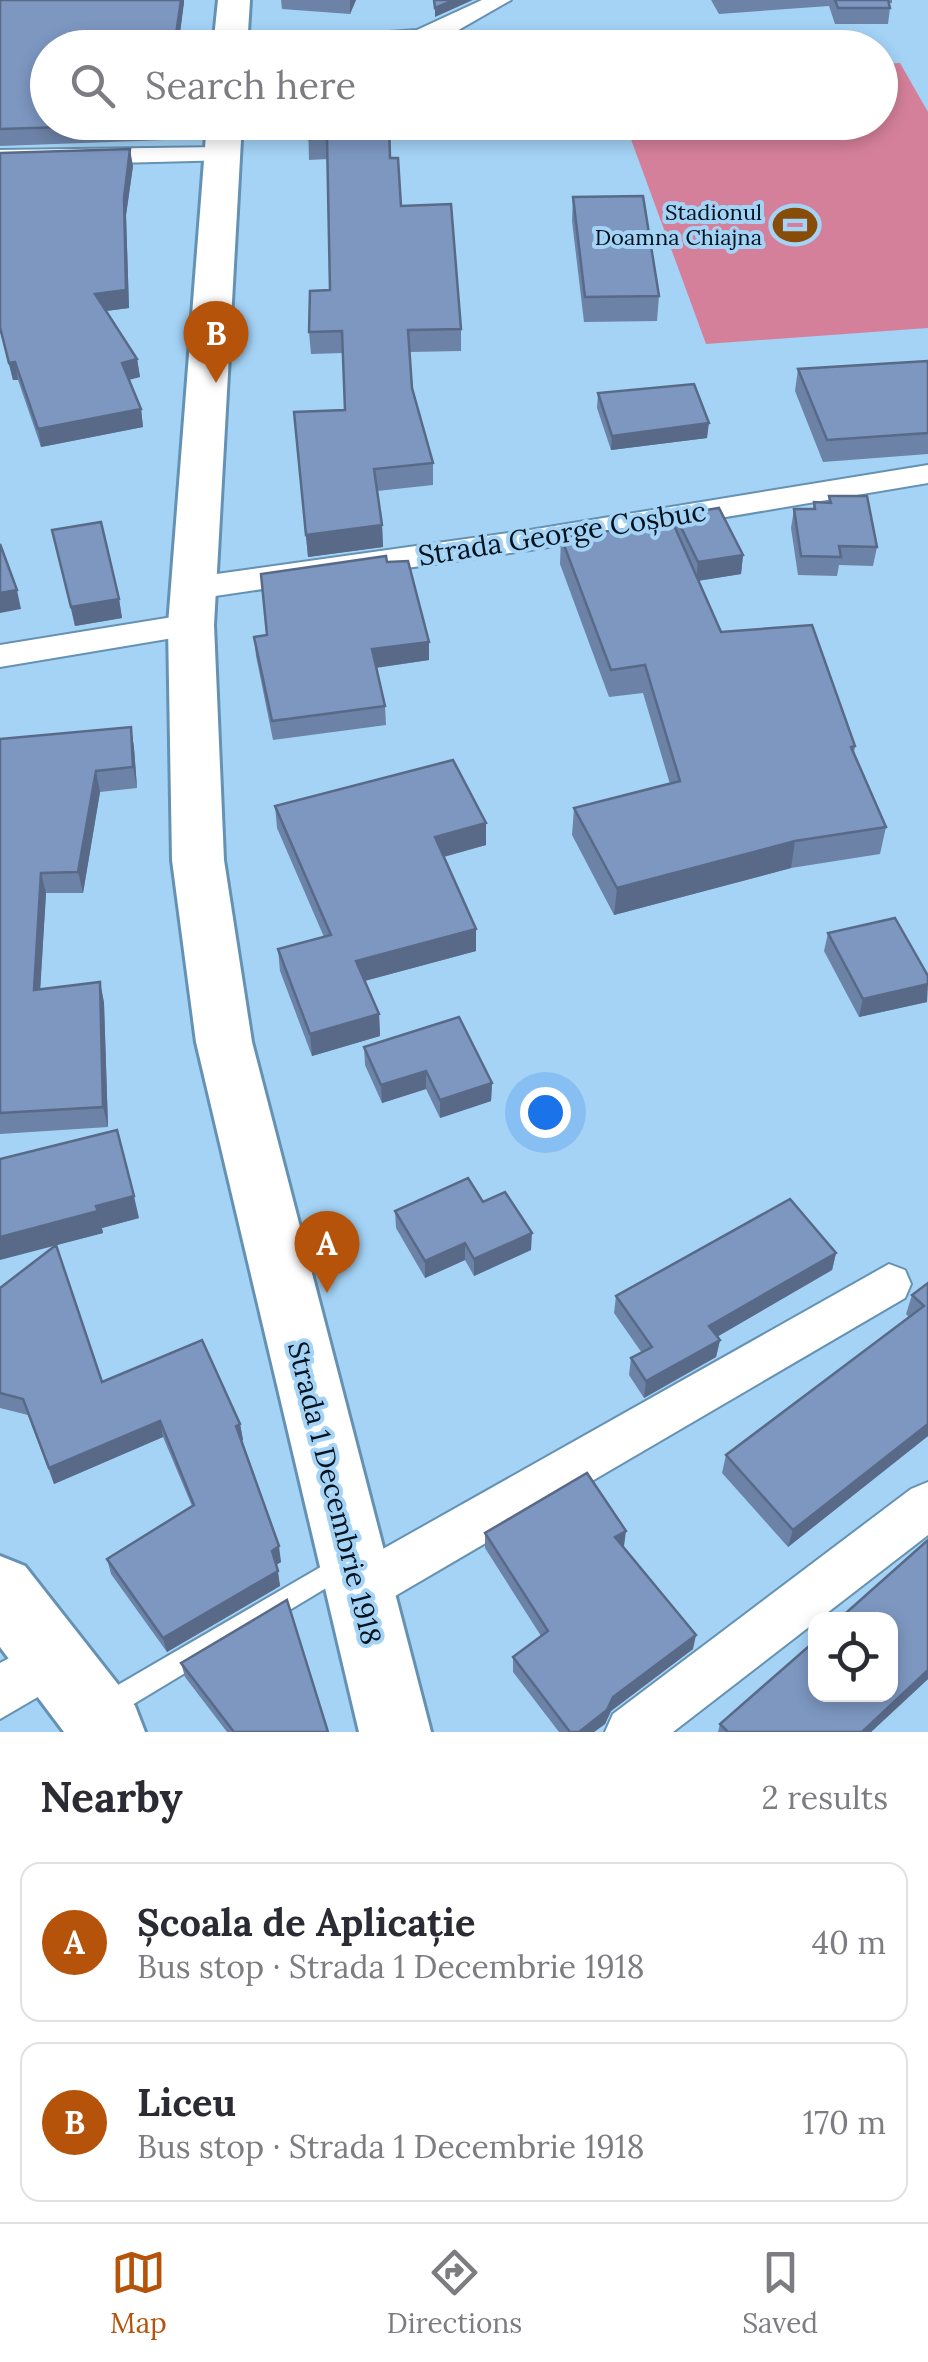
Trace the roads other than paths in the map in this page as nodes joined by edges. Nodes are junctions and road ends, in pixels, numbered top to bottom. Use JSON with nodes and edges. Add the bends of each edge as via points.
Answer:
{"nodes":[{"id":1,"x":234,"y":0,"type":"edge"},
{"id":2,"x":500,"y":0,"type":"edge"},
{"id":3,"x":232,"y":30,"type":"edge"},
{"id":4,"x":442,"y":30,"type":"edge"},
{"id":5,"x":202,"y":140,"type":"edge"},
{"id":6,"x":224,"y":140,"type":"edge"},
{"id":7,"x":0,"y":158,"type":"edge"},
{"id":8,"x":928,"y":474,"type":"edge"},
{"id":9,"x":193,"y":607,"type":"junction"},
{"id":10,"x":0,"y":656,"type":"edge"},
{"id":11,"x":888,"y":1284,"type":"dead end"},
{"id":12,"x":928,"y":1504,"type":"edge"},
{"id":13,"x":356,"y":1575,"type":"junction"},
{"id":14,"x":0,"y":1590,"type":"edge"},
{"id":15,"x":27,"y":1676,"type":"edge"},
{"id":16,"x":102,"y":1723,"type":"edge"},
{"id":17,"x":395,"y":1732,"type":"edge"},
{"id":18,"x":632,"y":1732,"type":"edge"}],
"edges":[{"from":1,"to":3,"type":"street"},
{"from":2,"to":4,"type":"street"},
{"from":5,"to":7,"type":"street"},
{"from":6,"to":9,"type":"street","name":"Strada 1 Decembrie 1918"},
{"from":8,"to":9,"type":"street","name":"Strada George Coșbuc","via":[[511,542]]},
{"from":9,"to":10,"type":"street","name":"Strada George Coșbuc"},
{"from":9,"to":13,"type":"street","name":"Strada 1 Decembrie 1918","via":[[198,860],[224,1042]]},
{"from":11,"to":13,"type":"street"},
{"from":12,"to":18,"type":"street"},
{"from":13,"to":16,"type":"lane","via":[[264,1609]]},
{"from":13,"to":17,"type":"street","name":"Strada 1 Decembrie 1918"},
{"from":14,"to":15,"type":"street"},
{"from":15,"to":16,"type":"street"}]}
